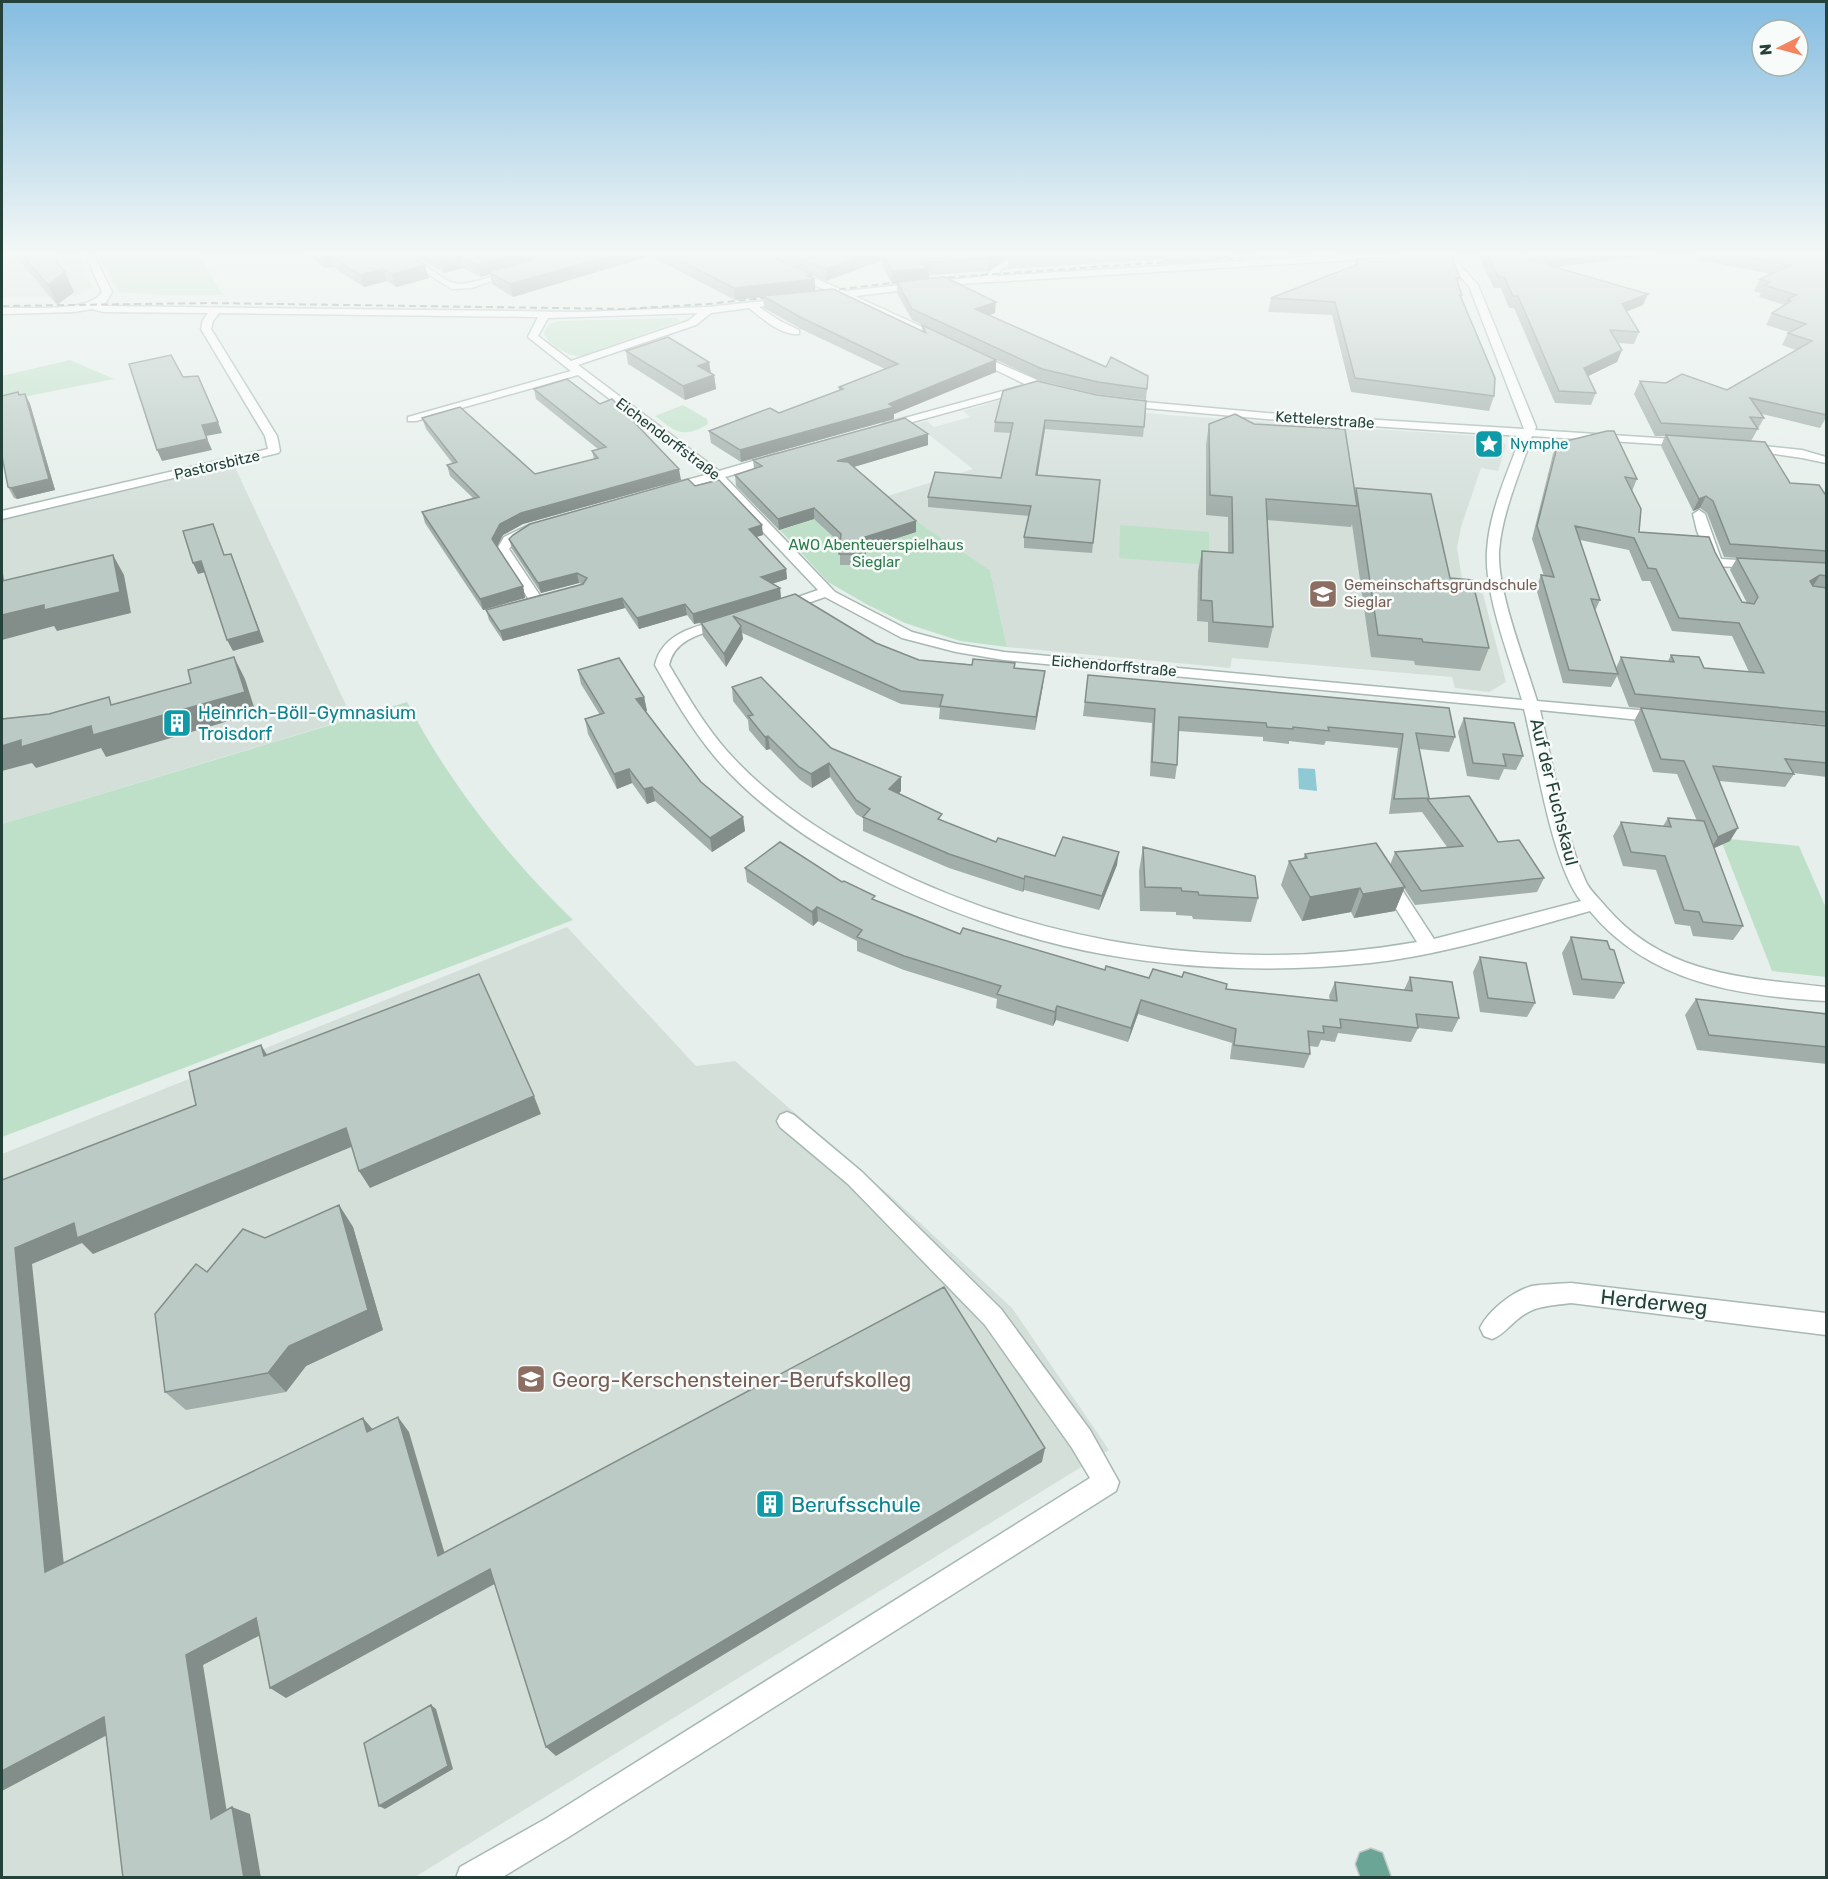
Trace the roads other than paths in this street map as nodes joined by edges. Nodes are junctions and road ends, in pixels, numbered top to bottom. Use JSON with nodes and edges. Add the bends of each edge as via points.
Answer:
{"nodes":[{"id":1,"x":214,"y":342,"type":"edge"},
{"id":2,"x":539,"y":342,"type":"edge"},
{"id":3,"x":643,"y":342,"type":"edge"},
{"id":4,"x":945,"y":342,"type":"edge"},
{"id":5,"x":1496,"y":342,"type":"edge"},
{"id":6,"x":950,"y":344,"type":"edge"},
{"id":7,"x":961,"y":349,"type":"edge"},
{"id":8,"x":573,"y":368,"type":"junction"},
{"id":9,"x":1036,"y":385,"type":"junction"},
{"id":10,"x":1070,"y":394,"type":"edge"},
{"id":11,"x":1114,"y":401,"type":"edge"},
{"id":12,"x":412,"y":419,"type":"dead end"},
{"id":13,"x":874,"y":430,"type":"edge"},
{"id":14,"x":1526,"y":434,"type":"junction"},
{"id":15,"x":1697,"y":444,"type":"edge"},
{"id":16,"x":1735,"y":446,"type":"edge"},
{"id":17,"x":790,"y":454,"type":"edge"},
{"id":18,"x":1827,"y":460,"type":"edge"},
{"id":19,"x":718,"y":475,"type":"junction"},
{"id":20,"x":651,"y":493,"type":"edge"},
{"id":21,"x":1699,"y":514,"type":"edge"},
{"id":22,"x":2,"y":515,"type":"edge"},
{"id":23,"x":544,"y":523,"type":"edge"},
{"id":24,"x":1717,"y":563,"type":"junction"},
{"id":25,"x":1774,"y":567,"type":"edge"},
{"id":26,"x":1727,"y":582,"type":"edge"},
{"id":27,"x":826,"y":592,"type":"junction"},
{"id":28,"x":522,"y":605,"type":"edge"},
{"id":29,"x":771,"y":610,"type":"edge"},
{"id":30,"x":737,"y":620,"type":"edge"},
{"id":31,"x":1531,"y":705,"type":"junction"},
{"id":32,"x":1673,"y":718,"type":"edge"},
{"id":33,"x":1378,"y":865,"type":"edge"},
{"id":34,"x":1592,"y":904,"type":"junction"},
{"id":35,"x":1429,"y":946,"type":"junction"},
{"id":36,"x":1827,"y":994,"type":"edge"},
{"id":37,"x":787,"y":1121,"type":"dead end"},
{"id":38,"x":1827,"y":1324,"type":"edge"},
{"id":39,"x":1492,"y":1328,"type":"dead end"},
{"id":40,"x":471,"y":1878,"type":"edge"}],
"edges":[{"from":1,"to":22,"type":"street","name":"Pastorsbitze","via":[[271,436],[274,451]]},
{"from":2,"to":8,"type":"street","name":"Eichendorffstraße"},
{"from":3,"to":8,"type":"street"},
{"from":4,"to":6,"type":"street"},
{"from":5,"to":14,"type":"street","via":[[1530,427]]},
{"from":7,"to":9,"type":"street"},
{"from":8,"to":12,"type":"street"},
{"from":8,"to":19,"type":"street","name":"Eichendorffstraße"},
{"from":9,"to":10,"type":"street"},
{"from":9,"to":13,"type":"street"},
{"from":11,"to":14,"type":"street","name":"Kettelerstraße"},
{"from":14,"to":15,"type":"street","name":"Kettelerstraße"},
{"from":14,"to":31,"type":"street","name":"Auf der Fuchskaul","via":[[1503,501],[1493,549],[1500,602]]},
{"from":16,"to":18,"type":"street"},
{"from":17,"to":19,"type":"street"},
{"from":19,"to":20,"type":"street"},
{"from":19,"to":27,"type":"street","name":"Eichendorffstraße"},
{"from":21,"to":24,"type":"street"},
{"from":23,"to":28,"type":"street","via":[[509,540],[502,549],[542,599]]},
{"from":24,"to":25,"type":"street"},
{"from":24,"to":26,"type":"street"},
{"from":27,"to":29,"type":"street"},
{"from":27,"to":31,"type":"street","name":"Eichendorffstraße","via":[[907,635],[1004,656]]},
{"from":30,"to":35,"type":"street","via":[[686,635],[664,655],[662,665],[695,723],[744,779],[792,820],[904,883],[1025,928],[1124,951],[1240,961],[1371,956]]},
{"from":31,"to":32,"type":"street","name":"Eichendorffstraße"},
{"from":31,"to":34,"type":"street","name":"Auf der Fuchskaul","via":[[1562,835],[1579,886]]},
{"from":33,"to":35,"type":"street"},
{"from":34,"to":35,"type":"street"},
{"from":34,"to":36,"type":"street","name":"Auf der Fuchskaul","via":[[1627,938],[1699,976],[1733,984]]},
{"from":37,"to":40,"type":"street","via":[[855,1178],[993,1317],[1081,1439],[1107,1482]]},
{"from":38,"to":39,"type":"street","name":"Herderweg","via":[[1571,1293],[1532,1298]]}]}
